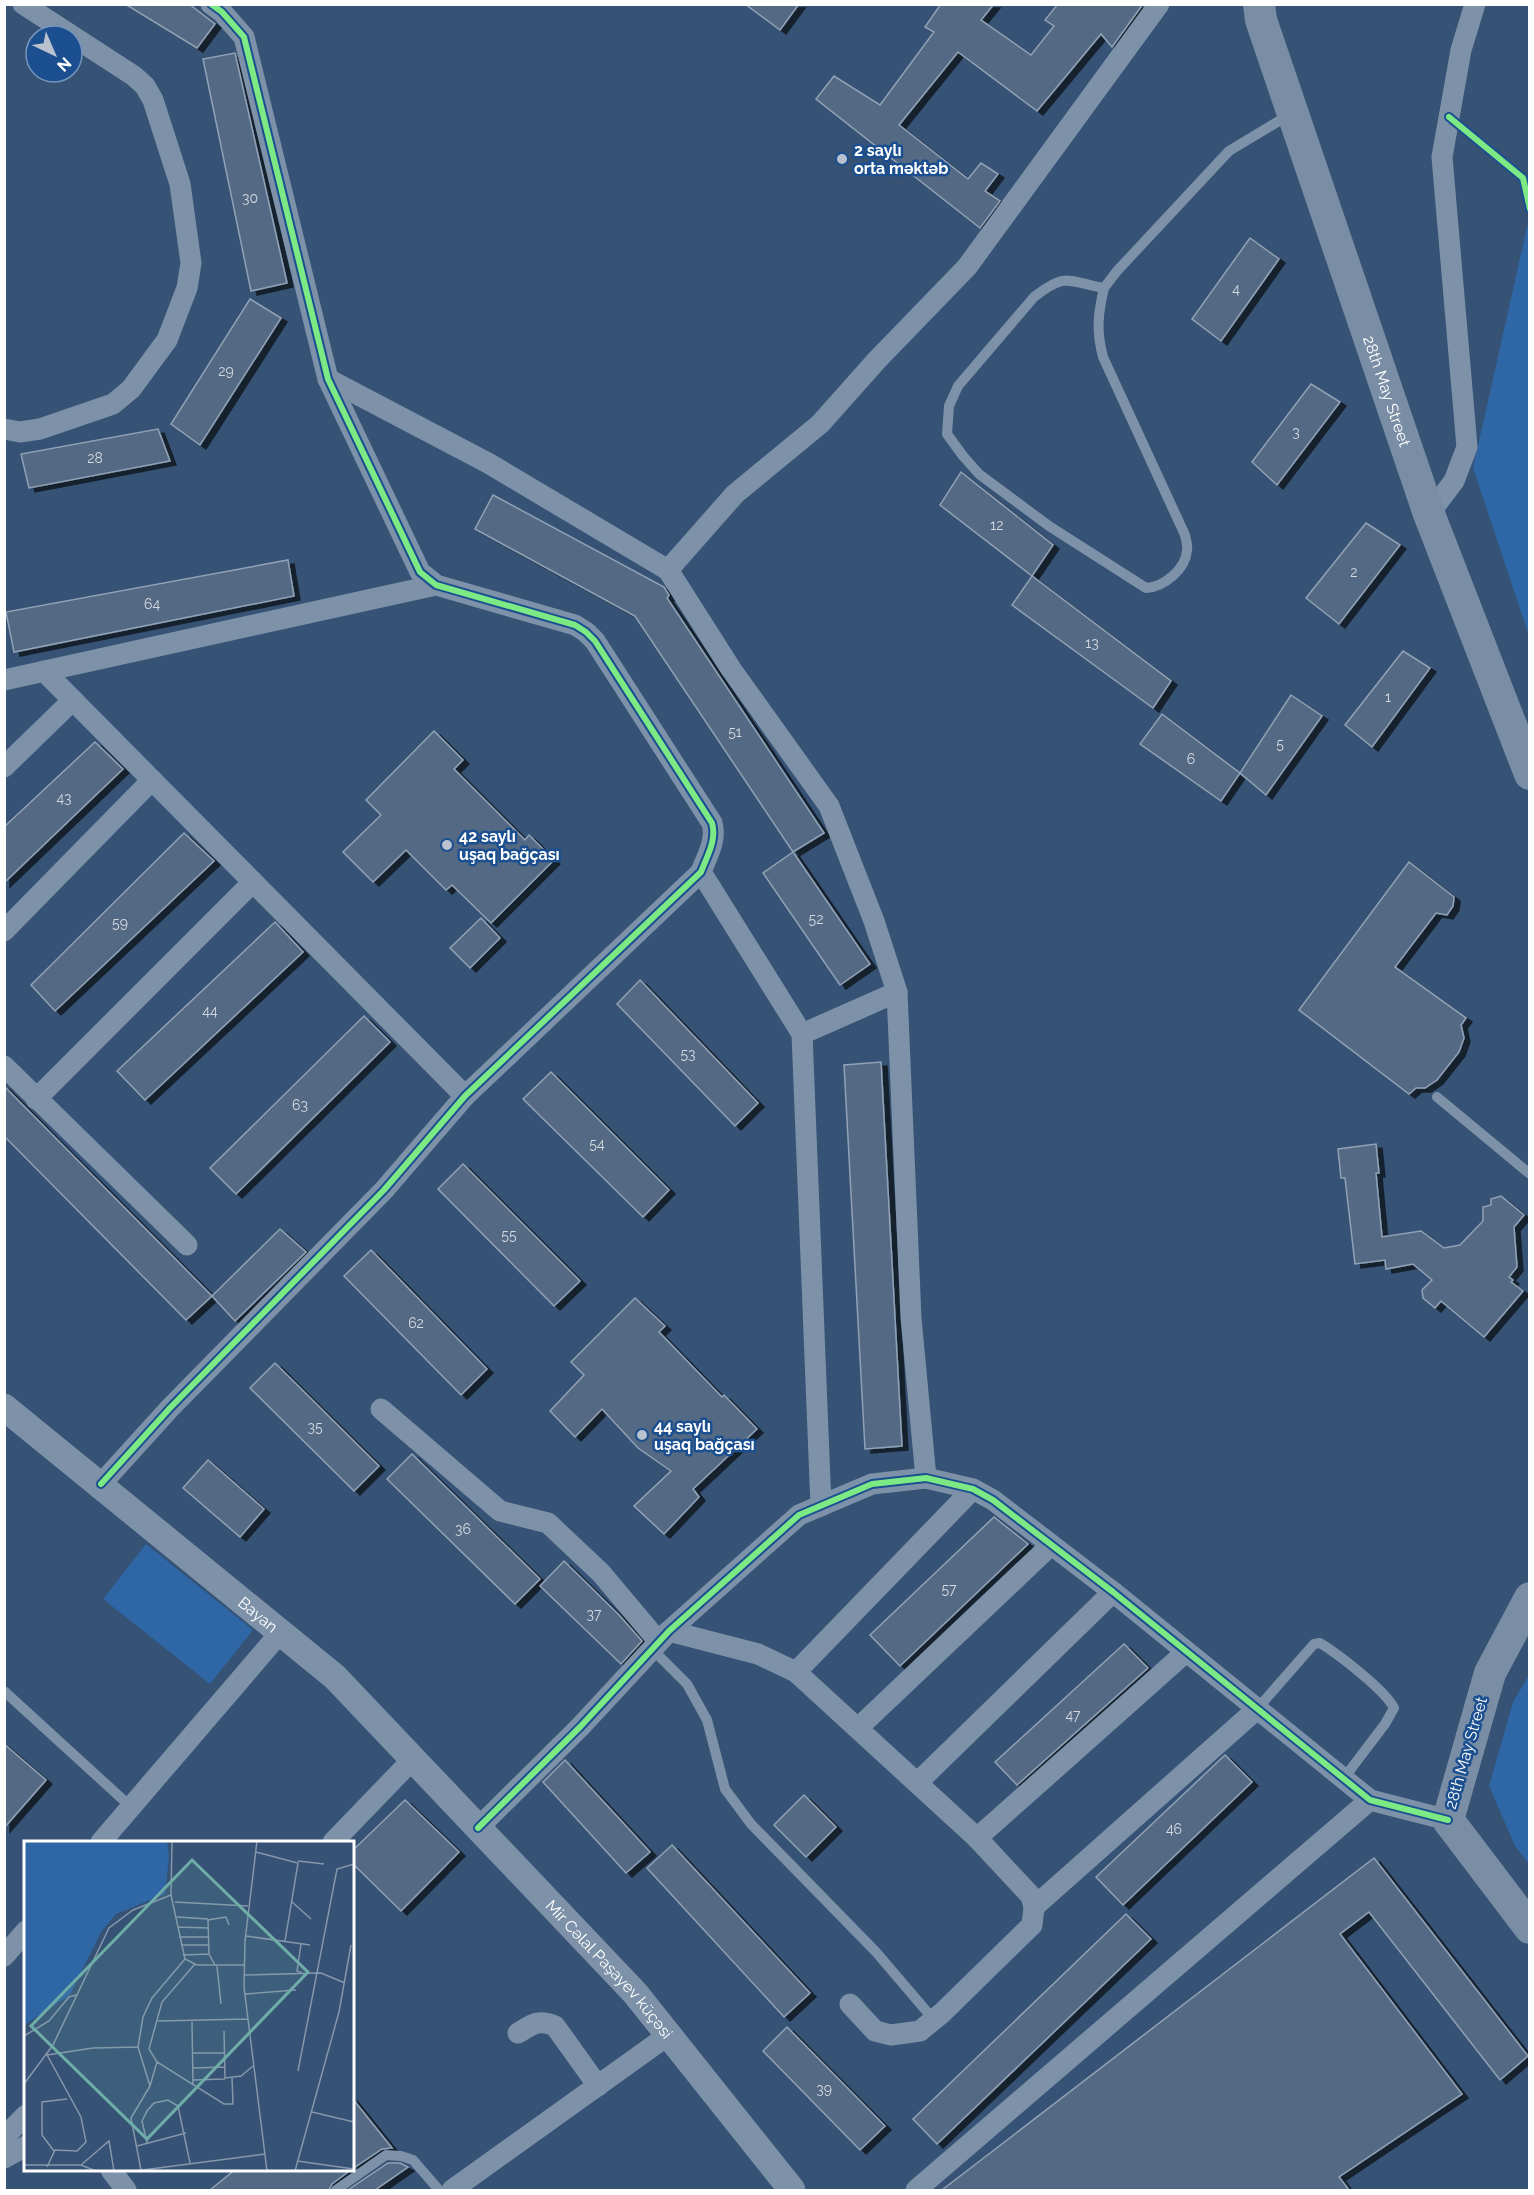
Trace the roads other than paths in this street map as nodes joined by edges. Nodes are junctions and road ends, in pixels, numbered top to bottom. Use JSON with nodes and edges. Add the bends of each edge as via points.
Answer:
{"nodes":[{"id":1,"x":23,"y":4,"type":"edge"},
{"id":2,"x":211,"y":4,"type":"edge"},
{"id":3,"x":1159,"y":4,"type":"edge"},
{"id":4,"x":1259,"y":4,"type":"edge"},
{"id":5,"x":1475,"y":4,"type":"edge"},
{"id":6,"x":1293,"y":112,"type":"junction"},
{"id":7,"x":1104,"y":288,"type":"junction"},
{"id":8,"x":328,"y":379,"type":"junction"},
{"id":9,"x":4,"y":429,"type":"edge"},
{"id":10,"x":1429,"y":514,"type":"junction"},
{"id":11,"x":668,"y":570,"type":"junction"},
{"id":12,"x":435,"y":585,"type":"junction"},
{"id":13,"x":44,"y":671,"type":"junction"},
{"id":14,"x":4,"y":680,"type":"edge"},
{"id":15,"x":73,"y":700,"type":"junction"},
{"id":16,"x":4,"y":766,"type":"edge"},
{"id":17,"x":1530,"y":774,"type":"edge"},
{"id":18,"x":152,"y":780,"type":"junction"},
{"id":19,"x":701,"y":872,"type":"junction"},
{"id":20,"x":253,"y":882,"type":"junction"},
{"id":21,"x":4,"y":931,"type":"edge"},
{"id":22,"x":897,"y":992,"type":"junction"},
{"id":23,"x":802,"y":1034,"type":"junction"},
{"id":24,"x":4,"y":1066,"type":"edge"},
{"id":25,"x":465,"y":1096,"type":"junction"},
{"id":26,"x":1437,"y":1097,"type":"dead end"},
{"id":27,"x":36,"y":1099,"type":"junction"},
{"id":28,"x":1530,"y":1174,"type":"edge"},
{"id":29,"x":187,"y":1245,"type":"dead end"},
{"id":30,"x":4,"y":1407,"type":"edge"},
{"id":31,"x":381,"y":1409,"type":"dead end"},
{"id":32,"x":926,"y":1478,"type":"junction"},
{"id":33,"x":101,"y":1484,"type":"junction"},
{"id":34,"x":973,"y":1490,"type":"junction"},
{"id":35,"x":821,"y":1506,"type":"junction"},
{"id":36,"x":1051,"y":1545,"type":"junction"},
{"id":37,"x":1113,"y":1592,"type":"junction"},
{"id":38,"x":1530,"y":1598,"type":"edge"},
{"id":39,"x":280,"y":1633,"type":"junction"},
{"id":40,"x":660,"y":1641,"type":"junction"},
{"id":41,"x":1186,"y":1653,"type":"junction"},
{"id":42,"x":796,"y":1672,"type":"junction"},
{"id":43,"x":4,"y":1691,"type":"edge"},
{"id":44,"x":1257,"y":1709,"type":"junction"},
{"id":45,"x":858,"y":1728,"type":"junction"},
{"id":46,"x":412,"y":1759,"type":"junction"},
{"id":47,"x":1344,"y":1778,"type":"junction"},
{"id":48,"x":916,"y":1783,"type":"junction"},
{"id":49,"x":1370,"y":1800,"type":"junction"},
{"id":50,"x":131,"y":1808,"type":"junction"},
{"id":51,"x":1448,"y":1820,"type":"junction"},
{"id":52,"x":478,"y":1828,"type":"junction"},
{"id":53,"x":976,"y":1838,"type":"junction"},
{"id":54,"x":102,"y":1841,"type":"edge"},
{"id":55,"x":334,"y":1841,"type":"edge"},
{"id":56,"x":1034,"y":1907,"type":"junction"},
{"id":57,"x":1530,"y":1928,"type":"edge"},
{"id":58,"x":24,"y":1933,"type":"edge"},
{"id":59,"x":4,"y":1956,"type":"edge"},
{"id":60,"x":850,"y":2004,"type":"dead end"},
{"id":61,"x":934,"y":2020,"type":"junction"},
{"id":62,"x":518,"y":2033,"type":"dead end"},
{"id":63,"x":667,"y":2036,"type":"junction"},
{"id":64,"x":598,"y":2086,"type":"junction"},
{"id":65,"x":24,"y":2117,"type":"edge"},
{"id":66,"x":4,"y":2137,"type":"edge"},
{"id":67,"x":24,"y":2147,"type":"edge"},
{"id":68,"x":4,"y":2158,"type":"edge"},
{"id":69,"x":112,"y":2171,"type":"edge"},
{"id":70,"x":126,"y":2190,"type":"edge"},
{"id":71,"x":336,"y":2190,"type":"edge"},
{"id":72,"x":439,"y":2190,"type":"edge"},
{"id":73,"x":452,"y":2190,"type":"edge"},
{"id":74,"x":792,"y":2190,"type":"edge"},
{"id":75,"x":916,"y":2190,"type":"edge"}],
"edges":[{"from":1,"to":9,"type":"street","via":[[145,86],[180,184],[191,263],[187,288],[167,340],[131,389],[113,404],[40,429]]},
{"from":2,"to":8,"type":"street","via":[[244,37]]},
{"from":3,"to":11,"type":"street","via":[[967,267],[820,424],[735,494]]},
{"from":4,"to":6,"type":"main road","name":"28th May Street"},
{"from":5,"to":10,"type":"street","via":[[1461,50],[1442,157],[1467,447],[1454,481]]},
{"from":6,"to":7,"type":"lane","via":[[1229,152]]},
{"from":6,"to":10,"type":"main road","name":"28th May Street"},
{"from":7,"to":7,"type":"lane","via":[[1097,337],[1103,357],[1185,535],[1184,563],[1156,587],[1146,588],[1040,519],[979,474],[947,434],[949,406],[958,386],[1034,297],[1062,280]]},
{"from":8,"to":11,"type":"street","via":[[488,463]]},
{"from":8,"to":12,"type":"street","via":[[420,572]]},
{"from":10,"to":17,"type":"main road","name":"28th May Street"},
{"from":11,"to":22,"type":"street","via":[[731,669],[829,806]]},
{"from":12,"to":13,"type":"street"},
{"from":12,"to":19,"type":"street","via":[[575,625],[595,641],[712,823],[714,841]]},
{"from":13,"to":14,"type":"street"},
{"from":13,"to":15,"type":"street"},
{"from":15,"to":16,"type":"street"},
{"from":15,"to":18,"type":"street"},
{"from":18,"to":20,"type":"street"},
{"from":18,"to":21,"type":"street"},
{"from":19,"to":23,"type":"street"},
{"from":19,"to":25,"type":"street"},
{"from":20,"to":25,"type":"street"},
{"from":20,"to":27,"type":"street"},
{"from":22,"to":23,"type":"street"},
{"from":22,"to":32,"type":"street","via":[[911,1318]]},
{"from":23,"to":35,"type":"street"},
{"from":24,"to":27,"type":"street"},
{"from":25,"to":33,"type":"street","via":[[384,1190]]},
{"from":26,"to":28,"type":"lane"},
{"from":27,"to":29,"type":"street"},
{"from":30,"to":33,"type":"street","name":"Bayan"},
{"from":31,"to":40,"type":"street","via":[[500,1511],[548,1523],[601,1573]]},
{"from":32,"to":34,"type":"street"},
{"from":32,"to":35,"type":"street","via":[[872,1484]]},
{"from":33,"to":39,"type":"street","name":"Bayan"},
{"from":34,"to":36,"type":"street","via":[[993,1500]]},
{"from":34,"to":42,"type":"street"},
{"from":35,"to":40,"type":"street","via":[[799,1515]]},
{"from":36,"to":37,"type":"street"},
{"from":36,"to":45,"type":"street"},
{"from":37,"to":41,"type":"street"},
{"from":37,"to":48,"type":"street"},
{"from":38,"to":51,"type":"main road","name":"28th May Street","via":[[1490,1673]]},
{"from":39,"to":46,"type":"street","name":"Bayan","via":[[335,1677]]},
{"from":39,"to":50,"type":"street"},
{"from":40,"to":42,"type":"street","via":[[758,1654]]},
{"from":40,"to":52,"type":"street"},
{"from":40,"to":61,"type":"lane","via":[[707,1720],[724,1789],[751,1824],[876,1952]]},
{"from":41,"to":44,"type":"street"},
{"from":41,"to":53,"type":"street"},
{"from":42,"to":45,"type":"street"},
{"from":43,"to":50,"type":"lane"},
{"from":44,"to":47,"type":"street"},
{"from":44,"to":47,"type":"lane","via":[[1314,1644],[1320,1643],[1338,1656],[1394,1708]]},
{"from":44,"to":56,"type":"street"},
{"from":45,"to":48,"type":"street"},
{"from":46,"to":52,"type":"street","name":"Mir Cəlal Paşayev küçəsi"},
{"from":46,"to":55,"type":"street"},
{"from":47,"to":49,"type":"street"},
{"from":48,"to":53,"type":"street"},
{"from":49,"to":51,"type":"street"},
{"from":49,"to":75,"type":"street"},
{"from":50,"to":54,"type":"street"},
{"from":51,"to":57,"type":"main road","name":"28th May Street"},
{"from":52,"to":63,"type":"street","name":"Mir Cəlal Paşayev küçəsi","via":[[635,1994]]},
{"from":53,"to":56,"type":"street","via":[[1031,1896]]},
{"from":56,"to":61,"type":"street","via":[[1032,1925]]},
{"from":58,"to":59,"type":"street"},
{"from":60,"to":61,"type":"street","via":[[875,2031],[891,2035],[920,2031]]},
{"from":62,"to":64,"type":"street","via":[[536,2023],[555,2026]]},
{"from":63,"to":64,"type":"street"},
{"from":63,"to":74,"type":"street","name":"Mir Cəlal Paşayev küçəsi"},
{"from":64,"to":73,"type":"street"},
{"from":65,"to":66,"type":"street"},
{"from":67,"to":68,"type":"street"},
{"from":69,"to":70,"type":"street"},
{"from":71,"to":72,"type":"lane","via":[[386,2155],[413,2160]]}]}
